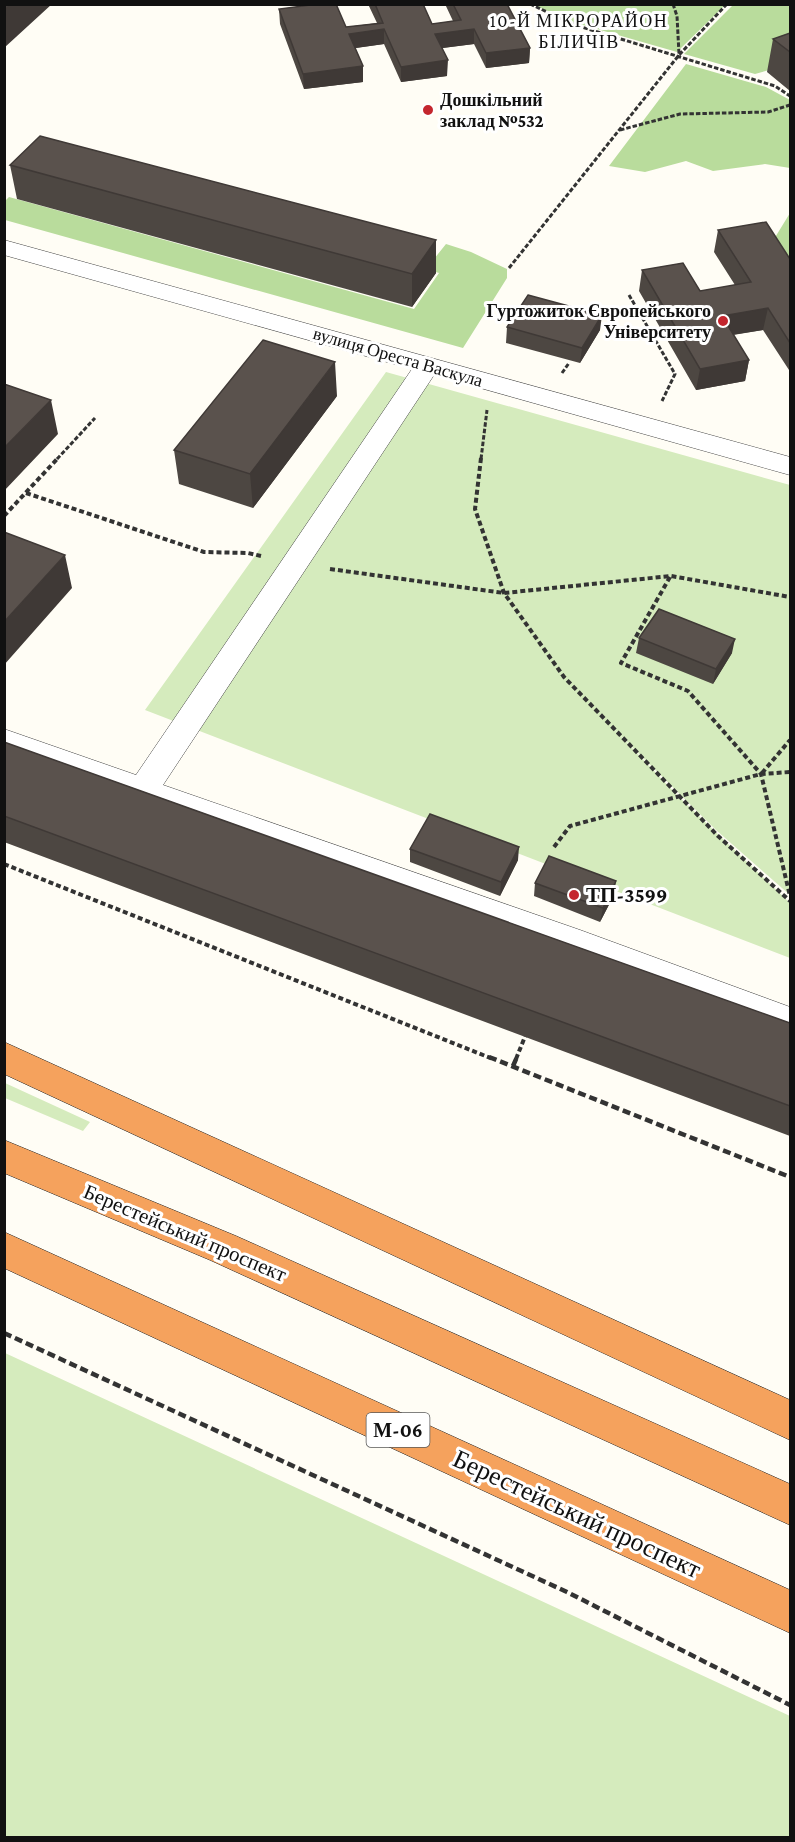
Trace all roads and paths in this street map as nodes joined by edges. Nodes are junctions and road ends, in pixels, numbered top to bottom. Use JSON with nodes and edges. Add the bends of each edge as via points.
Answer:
{"nodes":[{"id":1,"x":530,"y":4,"type":"edge"},
{"id":2,"x":673,"y":4,"type":"edge"},
{"id":3,"x":727,"y":4,"type":"edge"},
{"id":4,"x":679,"y":55,"type":"junction"},
{"id":5,"x":790,"y":96,"type":"edge"},
{"id":6,"x":790,"y":105,"type":"edge"},
{"id":7,"x":619,"y":130,"type":"junction"},
{"id":8,"x":4,"y":247,"type":"edge"},
{"id":9,"x":509,"y":268,"type":"dead end"},
{"id":10,"x":629,"y":295,"type":"dead end"},
{"id":11,"x":569,"y":363,"type":"edge"},
{"id":12,"x":428,"y":365,"type":"junction"},
{"id":13,"x":560,"y":376,"type":"dead end"},
{"id":14,"x":488,"y":400,"type":"dead end"},
{"id":15,"x":660,"y":404,"type":"dead end"},
{"id":16,"x":95,"y":418,"type":"dead end"},
{"id":17,"x":790,"y":466,"type":"edge"},
{"id":18,"x":4,"y":516,"type":"edge"},
{"id":19,"x":671,"y":576,"type":"junction"},
{"id":20,"x":504,"y":593,"type":"junction"},
{"id":21,"x":790,"y":597,"type":"edge"},
{"id":22,"x":790,"y":740,"type":"edge"},
{"id":23,"x":4,"y":741,"type":"edge"},
{"id":24,"x":790,"y":772,"type":"edge"},
{"id":25,"x":760,"y":774,"type":"junction"},
{"id":26,"x":143,"y":790,"type":"junction"},
{"id":27,"x":678,"y":796,"type":"junction"},
{"id":28,"x":554,"y":847,"type":"dead end"},
{"id":29,"x":4,"y":864,"type":"edge"},
{"id":30,"x":790,"y":896,"type":"edge"},
{"id":31,"x":790,"y":901,"type":"edge"},
{"id":32,"x":790,"y":1022,"type":"edge"},
{"id":33,"x":530,"y":1026,"type":"edge"},
{"id":34,"x":4,"y":1056,"type":"edge"},
{"id":35,"x":513,"y":1066,"type":"junction"},
{"id":36,"x":4,"y":1156,"type":"edge"},
{"id":37,"x":790,"y":1177,"type":"edge"},
{"id":38,"x":4,"y":1249,"type":"edge"},
{"id":39,"x":4,"y":1333,"type":"edge"},
{"id":40,"x":790,"y":1420,"type":"edge"},
{"id":41,"x":790,"y":1505,"type":"edge"},
{"id":42,"x":790,"y":1612,"type":"edge"},
{"id":43,"x":790,"y":1705,"type":"edge"}],
"edges":[{"from":1,"to":4,"type":"path","via":[[575,25]]},
{"from":2,"to":4,"type":"path"},
{"from":3,"to":4,"type":"path"},
{"from":4,"to":5,"type":"path","via":[[775,86]]},
{"from":4,"to":7,"type":"path"},
{"from":6,"to":7,"type":"path","via":[[768,112],[680,114]]},
{"from":7,"to":9,"type":"path"},
{"from":8,"to":12,"type":"street","name":"вулиця Ореста Васкула"},
{"from":10,"to":15,"type":"path","via":[[675,374]]},
{"from":11,"to":13,"type":"path"},
{"from":12,"to":17,"type":"street","name":"вулиця Ореста Васкула"},
{"from":12,"to":26,"type":"street"},
{"from":14,"to":20,"type":"path","via":[[475,509]]},
{"from":16,"to":18,"type":"path"},
{"from":19,"to":20,"type":"path"},
{"from":19,"to":21,"type":"path"},
{"from":19,"to":25,"type":"path","via":[[621,663],[688,691]]},
{"from":20,"to":27,"type":"path","via":[[564,677]]},
{"from":22,"to":25,"type":"path"},
{"from":23,"to":26,"type":"street"},
{"from":24,"to":25,"type":"path"},
{"from":25,"to":27,"type":"path"},
{"from":25,"to":30,"type":"path"},
{"from":26,"to":32,"type":"street"},
{"from":27,"to":28,"type":"path","via":[[570,826]]},
{"from":27,"to":31,"type":"path"},
{"from":29,"to":35,"type":"path"},
{"from":33,"to":35,"type":"path"},
{"from":34,"to":40,"type":"highway"},
{"from":35,"to":37,"type":"path"},
{"from":36,"to":41,"type":"highway","name":"Берестейський проспект","via":[[223,1248]]},
{"from":38,"to":42,"type":"highway","name":"Берестейський проспект","number":"М-06"},
{"from":39,"to":43,"type":"path","via":[[567,1592]]}]}
